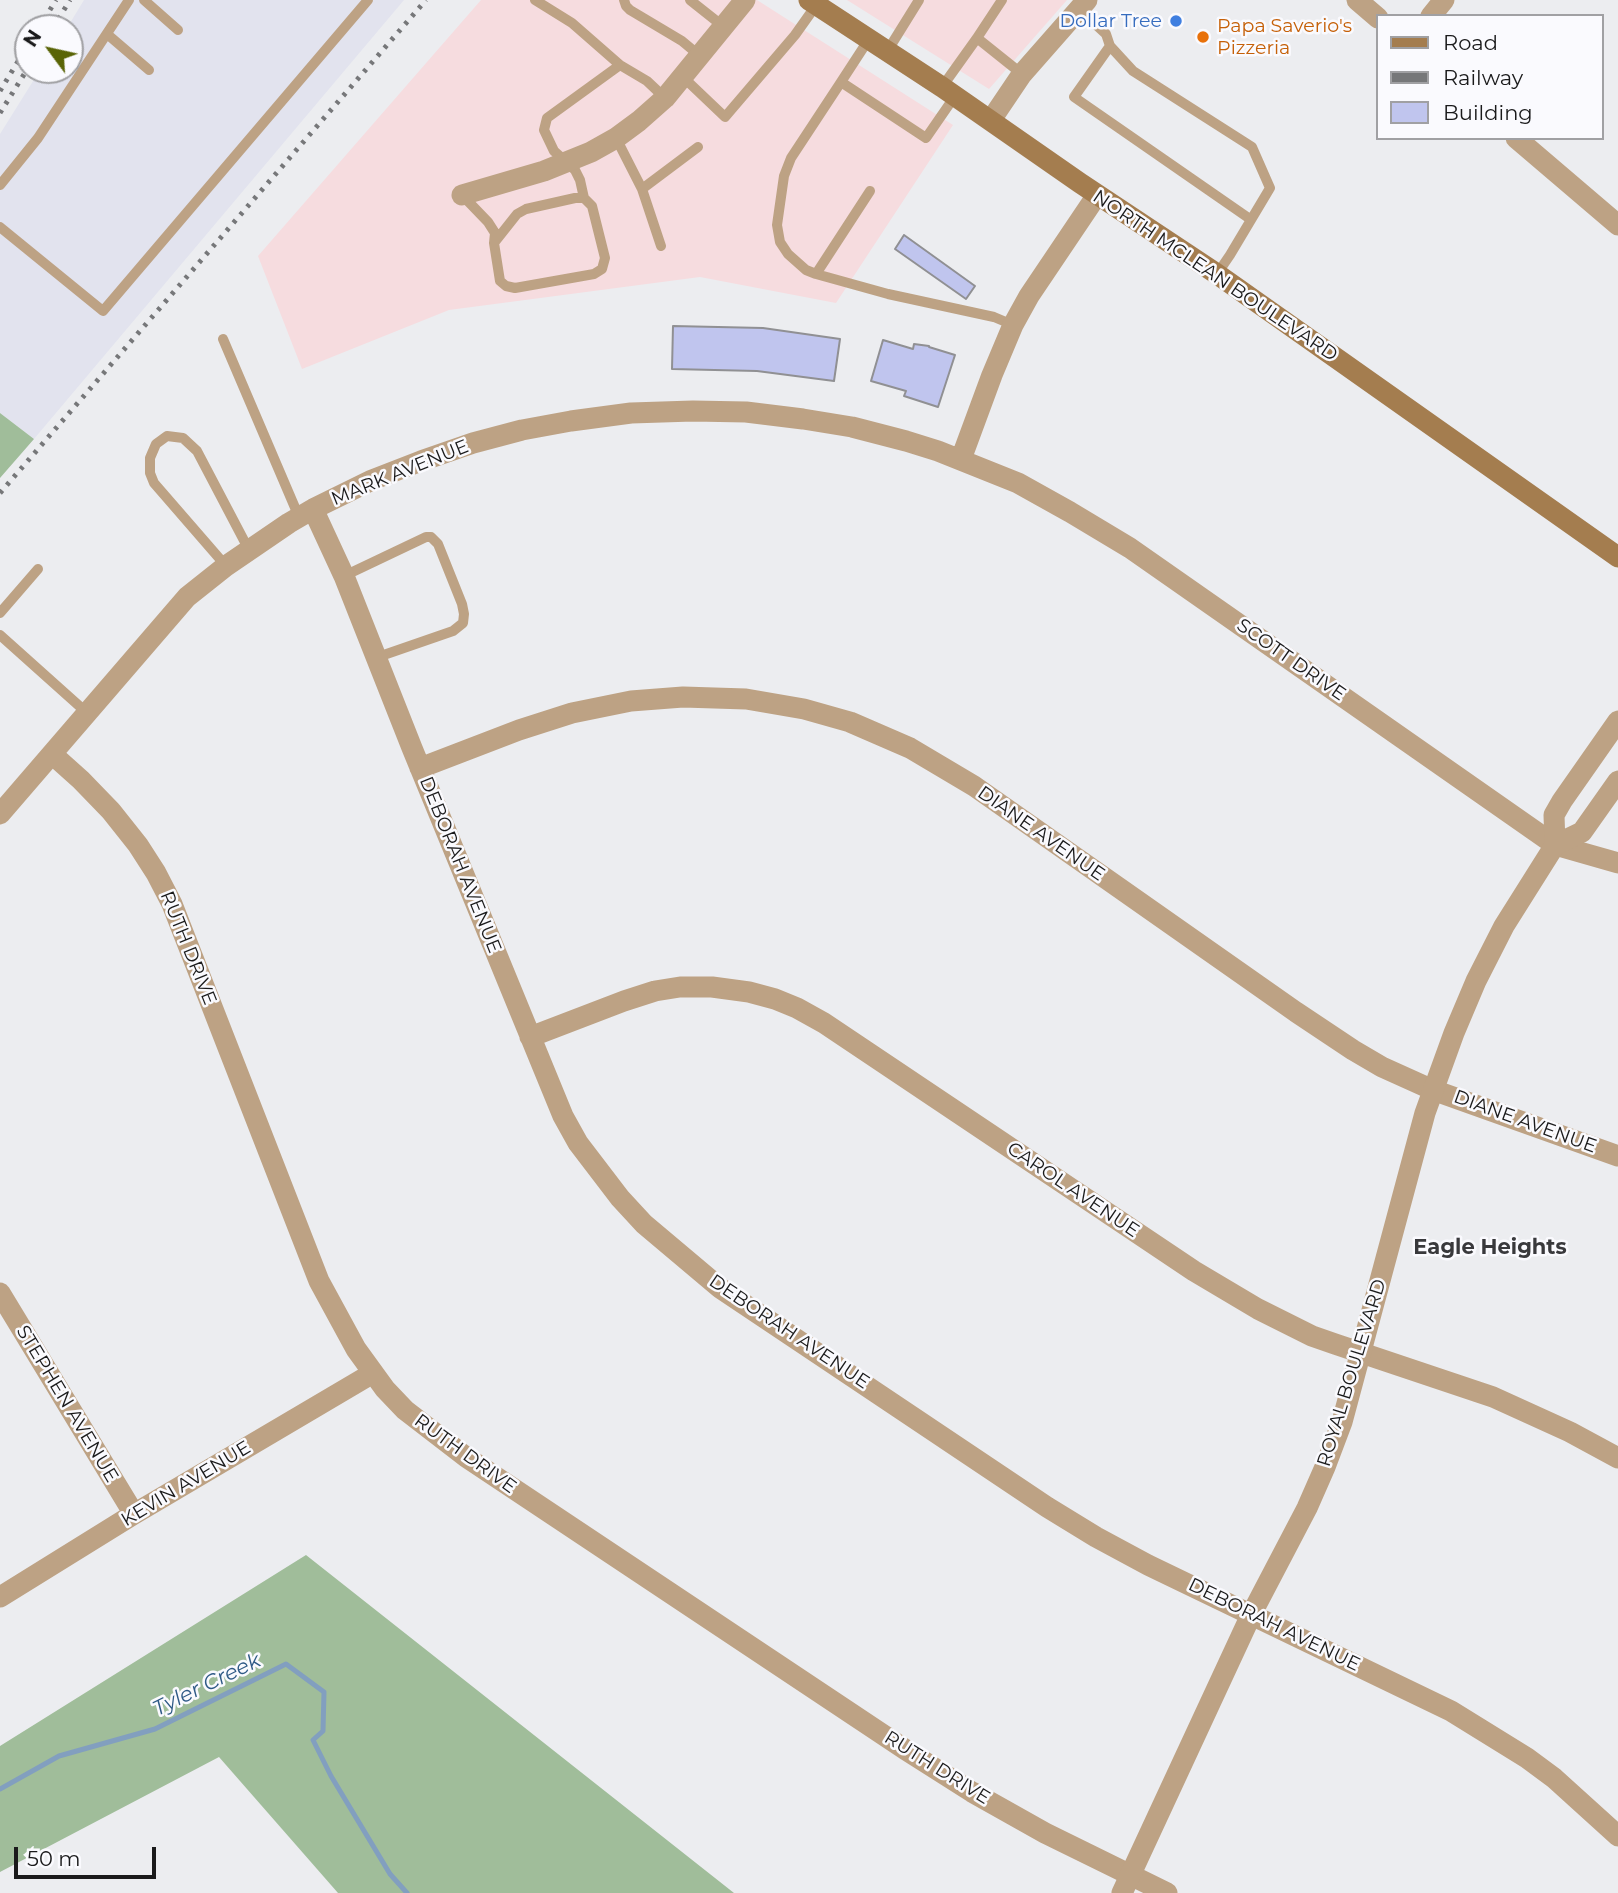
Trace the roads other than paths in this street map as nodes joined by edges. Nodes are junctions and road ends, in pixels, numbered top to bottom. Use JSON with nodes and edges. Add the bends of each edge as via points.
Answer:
{"nodes":[{"id":1,"x":129,"y":0,"type":"edge"},
{"id":2,"x":144,"y":0,"type":"edge"},
{"id":3,"x":368,"y":0,"type":"edge"},
{"id":4,"x":536,"y":0,"type":"edge"},
{"id":5,"x":624,"y":0,"type":"edge"},
{"id":6,"x":690,"y":0,"type":"edge"},
{"id":7,"x":745,"y":0,"type":"edge"},
{"id":8,"x":919,"y":0,"type":"edge"},
{"id":9,"x":1002,"y":0,"type":"edge"},
{"id":10,"x":1357,"y":0,"type":"edge"},
{"id":11,"x":1444,"y":0,"type":"edge"},
{"id":12,"x":815,"y":2,"type":"edge"},
{"id":13,"x":1083,"y":5,"type":"edge"},
{"id":14,"x":1433,"y":14,"type":"edge"},
{"id":15,"x":1376,"y":16,"type":"edge"},
{"id":16,"x":724,"y":27,"type":"junction"},
{"id":17,"x":178,"y":30,"type":"dead end"},
{"id":18,"x":107,"y":34,"type":"junction"},
{"id":19,"x":976,"y":38,"type":"junction"},
{"id":20,"x":878,"y":44,"type":"junction"},
{"id":21,"x":1110,"y":46,"type":"junction"},
{"id":22,"x":700,"y":56,"type":"junction"},
{"id":23,"x":620,"y":65,"type":"junction"},
{"id":24,"x":149,"y":70,"type":"dead end"},
{"id":25,"x":1022,"y":74,"type":"junction"},
{"id":26,"x":683,"y":77,"type":"junction"},
{"id":27,"x":841,"y":82,"type":"junction"},
{"id":28,"x":949,"y":91,"type":"junction"},
{"id":29,"x":665,"y":98,"type":"junction"},
{"id":30,"x":991,"y":120,"type":"junction"},
{"id":31,"x":616,"y":138,"type":"junction"},
{"id":32,"x":1518,"y":140,"type":"edge"},
{"id":33,"x":698,"y":147,"type":"dead end"},
{"id":34,"x":566,"y":163,"type":"junction"},
{"id":35,"x":0,"y":185,"type":"edge"},
{"id":36,"x":642,"y":188,"type":"junction"},
{"id":37,"x":870,"y":191,"type":"dead end"},
{"id":38,"x":462,"y":195,"type":"joint"},
{"id":39,"x":1097,"y":195,"type":"junction"},
{"id":40,"x":584,"y":198,"type":"junction"},
{"id":41,"x":1250,"y":219,"type":"junction"},
{"id":42,"x":1618,"y":225,"type":"edge"},
{"id":43,"x":0,"y":227,"type":"edge"},
{"id":44,"x":494,"y":243,"type":"junction"},
{"id":45,"x":661,"y":246,"type":"dead end"},
{"id":46,"x":816,"y":274,"type":"junction"},
{"id":47,"x":1216,"y":274,"type":"junction"},
{"id":48,"x":1013,"y":325,"type":"junction"},
{"id":49,"x":223,"y":339,"type":"dead end"},
{"id":50,"x":961,"y":459,"type":"junction"},
{"id":51,"x":306,"y":513,"type":"junction"},
{"id":52,"x":249,"y":550,"type":"junction"},
{"id":53,"x":1618,"y":557,"type":"edge"},
{"id":54,"x":226,"y":566,"type":"junction"},
{"id":55,"x":38,"y":569,"type":"dead end"},
{"id":56,"x":344,"y":576,"type":"junction"},
{"id":57,"x":0,"y":613,"type":"edge"},
{"id":58,"x":0,"y":635,"type":"edge"},
{"id":59,"x":375,"y":658,"type":"junction"},
{"id":60,"x":86,"y":712,"type":"junction"},
{"id":61,"x":1618,"y":721,"type":"edge"},
{"id":62,"x":52,"y":754,"type":"junction"},
{"id":63,"x":420,"y":768,"type":"junction"},
{"id":64,"x":1618,"y":781,"type":"edge"},
{"id":65,"x":0,"y":814,"type":"edge"},
{"id":66,"x":1555,"y":845,"type":"junction"},
{"id":67,"x":1618,"y":863,"type":"edge"},
{"id":68,"x":530,"y":1037,"type":"junction"},
{"id":69,"x":1433,"y":1090,"type":"junction"},
{"id":70,"x":1618,"y":1156,"type":"edge"},
{"id":71,"x":0,"y":1293,"type":"edge"},
{"id":72,"x":1360,"y":1354,"type":"junction"},
{"id":73,"x":373,"y":1373,"type":"junction"},
{"id":74,"x":1618,"y":1458,"type":"edge"},
{"id":75,"x":135,"y":1514,"type":"junction"},
{"id":76,"x":0,"y":1597,"type":"edge"},
{"id":77,"x":1251,"y":1615,"type":"junction"},
{"id":78,"x":1618,"y":1836,"type":"edge"},
{"id":79,"x":1127,"y":1884,"type":"edge"},
{"id":80,"x":1167,"y":1893,"type":"edge"}],
"edges":[{"from":1,"to":18,"type":"lane"},
{"from":2,"to":17,"type":"lane"},
{"from":3,"to":43,"type":"lane","via":[[103,310]]},
{"from":4,"to":23,"type":"lane","via":[[572,23]]},
{"from":5,"to":22,"type":"lane","via":[[629,10]]},
{"from":6,"to":16,"type":"lane"},
{"from":7,"to":16,"type":"street"},
{"from":8,"to":20,"type":"lane"},
{"from":9,"to":19,"type":"lane"},
{"from":10,"to":15,"type":"street"},
{"from":11,"to":14,"type":"street"},
{"from":12,"to":20,"type":"main road","name":"NORTH MCLEAN BOULEVARD"},
{"from":12,"to":26,"type":"lane","via":[[795,35],[725,117]]},
{"from":13,"to":21,"type":"lane"},
{"from":13,"to":25,"type":"street"},
{"from":16,"to":22,"type":"street"},
{"from":18,"to":24,"type":"lane"},
{"from":18,"to":35,"type":"lane","via":[[38,138]]},
{"from":19,"to":25,"type":"lane"},
{"from":19,"to":28,"type":"lane"},
{"from":20,"to":27,"type":"lane"},
{"from":20,"to":28,"type":"main road","name":"NORTH MCLEAN BOULEVARD"},
{"from":21,"to":41,"type":"lane","via":[[1133,71],[1252,147],[1270,188]]},
{"from":21,"to":41,"type":"lane","via":[[1074,97]]},
{"from":22,"to":26,"type":"street"},
{"from":23,"to":29,"type":"lane","via":[[648,81]]},
{"from":23,"to":34,"type":"lane","via":[[547,118],[544,130]]},
{"from":25,"to":30,"type":"street"},
{"from":26,"to":29,"type":"street"},
{"from":27,"to":28,"type":"lane","via":[[926,138]]},
{"from":27,"to":46,"type":"lane","via":[[791,158],[777,225],[788,254]]},
{"from":28,"to":30,"type":"main road","name":"NORTH MCLEAN BOULEVARD"},
{"from":29,"to":31,"type":"street"},
{"from":30,"to":39,"type":"main road","name":"NORTH MCLEAN BOULEVARD"},
{"from":31,"to":34,"type":"street"},
{"from":31,"to":36,"type":"lane"},
{"from":32,"to":42,"type":"street"},
{"from":33,"to":36,"type":"lane"},
{"from":34,"to":38,"type":"street"},
{"from":34,"to":40,"type":"lane","via":[[575,170]]},
{"from":36,"to":45,"type":"lane"},
{"from":37,"to":46,"type":"lane"},
{"from":38,"to":44,"type":"lane","via":[[488,222],[495,233]]},
{"from":39,"to":47,"type":"main road","name":"NORTH MCLEAN BOULEVARD"},
{"from":39,"to":48,"type":"street"},
{"from":40,"to":44,"type":"lane","via":[[526,209]]},
{"from":40,"to":44,"type":"lane","via":[[592,206],[606,258],[594,274],[506,286],[500,281]]},
{"from":41,"to":47,"type":"lane"},
{"from":46,"to":48,"type":"lane"},
{"from":47,"to":53,"type":"main road","name":"NORTH MCLEAN BOULEVARD"},
{"from":48,"to":50,"type":"street"},
{"from":49,"to":51,"type":"lane"},
{"from":50,"to":51,"type":"street","name":"MARK AVENUE","via":[[852,427],[803,419],[746,412],[631,413],[522,430],[473,443],[372,480]]},
{"from":50,"to":66,"type":"street","name":"SCOTT DRIVE","via":[[1018,483],[1130,548]]},
{"from":51,"to":52,"type":"street","name":"MARK AVENUE"},
{"from":51,"to":56,"type":"street","name":"DEBORAH AVENUE"},
{"from":52,"to":54,"type":"street","name":"MARK AVENUE"},
{"from":52,"to":54,"type":"lane","via":[[197,451],[183,438],[167,436],[156,444],[150,458],[154,483]]},
{"from":54,"to":60,"type":"street","name":"MARK AVENUE","via":[[187,597]]},
{"from":55,"to":57,"type":"lane"},
{"from":56,"to":59,"type":"street","name":"DEBORAH AVENUE"},
{"from":56,"to":59,"type":"lane","via":[[426,537],[438,544],[464,614],[463,623],[453,631]]},
{"from":58,"to":60,"type":"lane"},
{"from":59,"to":63,"type":"street","name":"DEBORAH AVENUE"},
{"from":60,"to":62,"type":"street","name":"MARK AVENUE"},
{"from":61,"to":66,"type":"street","name":"ROYAL BOULEVARD","via":[[1554,815]]},
{"from":62,"to":65,"type":"street","name":"MARK AVENUE"},
{"from":62,"to":73,"type":"street","name":"RUTH DRIVE","via":[[124,828],[156,873],[319,1281]]},
{"from":63,"to":68,"type":"street","name":"DEBORAH AVENUE"},
{"from":63,"to":69,"type":"street","name":"DIANE AVENUE","via":[[572,713],[631,701],[746,699],[850,722],[910,748],[974,786],[1353,1050]]},
{"from":64,"to":66,"type":"street","name":"ROYAL BOULEVARD","via":[[1582,832]]},
{"from":66,"to":67,"type":"street","name":"SCOTT DRIVE"},
{"from":66,"to":69,"type":"street","name":"ROYAL BOULEVARD","via":[[1482,970]]},
{"from":68,"to":72,"type":"street","name":"CAROL AVENUE","via":[[624,1001],[680,987],[712,987],[775,999],[824,1023],[1258,1310]]},
{"from":68,"to":77,"type":"street","name":"DEBORAH AVENUE","via":[[563,1116],[620,1198],[720,1288],[1096,1537]]},
{"from":69,"to":70,"type":"street","name":"DIANE AVENUE"},
{"from":69,"to":72,"type":"street","name":"ROYAL BOULEVARD"},
{"from":71,"to":75,"type":"street","name":"STEPHEN AVENUE"},
{"from":72,"to":74,"type":"street","name":"CAROL AVENUE","via":[[1493,1397]]},
{"from":72,"to":77,"type":"street","name":"ROYAL BOULEVARD","via":[[1325,1467]]},
{"from":73,"to":75,"type":"street","name":"KEVIN AVENUE"},
{"from":73,"to":79,"type":"street","name":"RUTH DRIVE","via":[[405,1410],[466,1457],[883,1735]]},
{"from":75,"to":76,"type":"street","name":"KEVIN AVENUE"},
{"from":77,"to":78,"type":"street","name":"DEBORAH AVENUE","via":[[1451,1710],[1493,1735],[1554,1778]]},
{"from":77,"to":79,"type":"street","name":"ROYAL BOULEVARD"},
{"from":79,"to":80,"type":"street","name":"RUTH DRIVE"}]}
